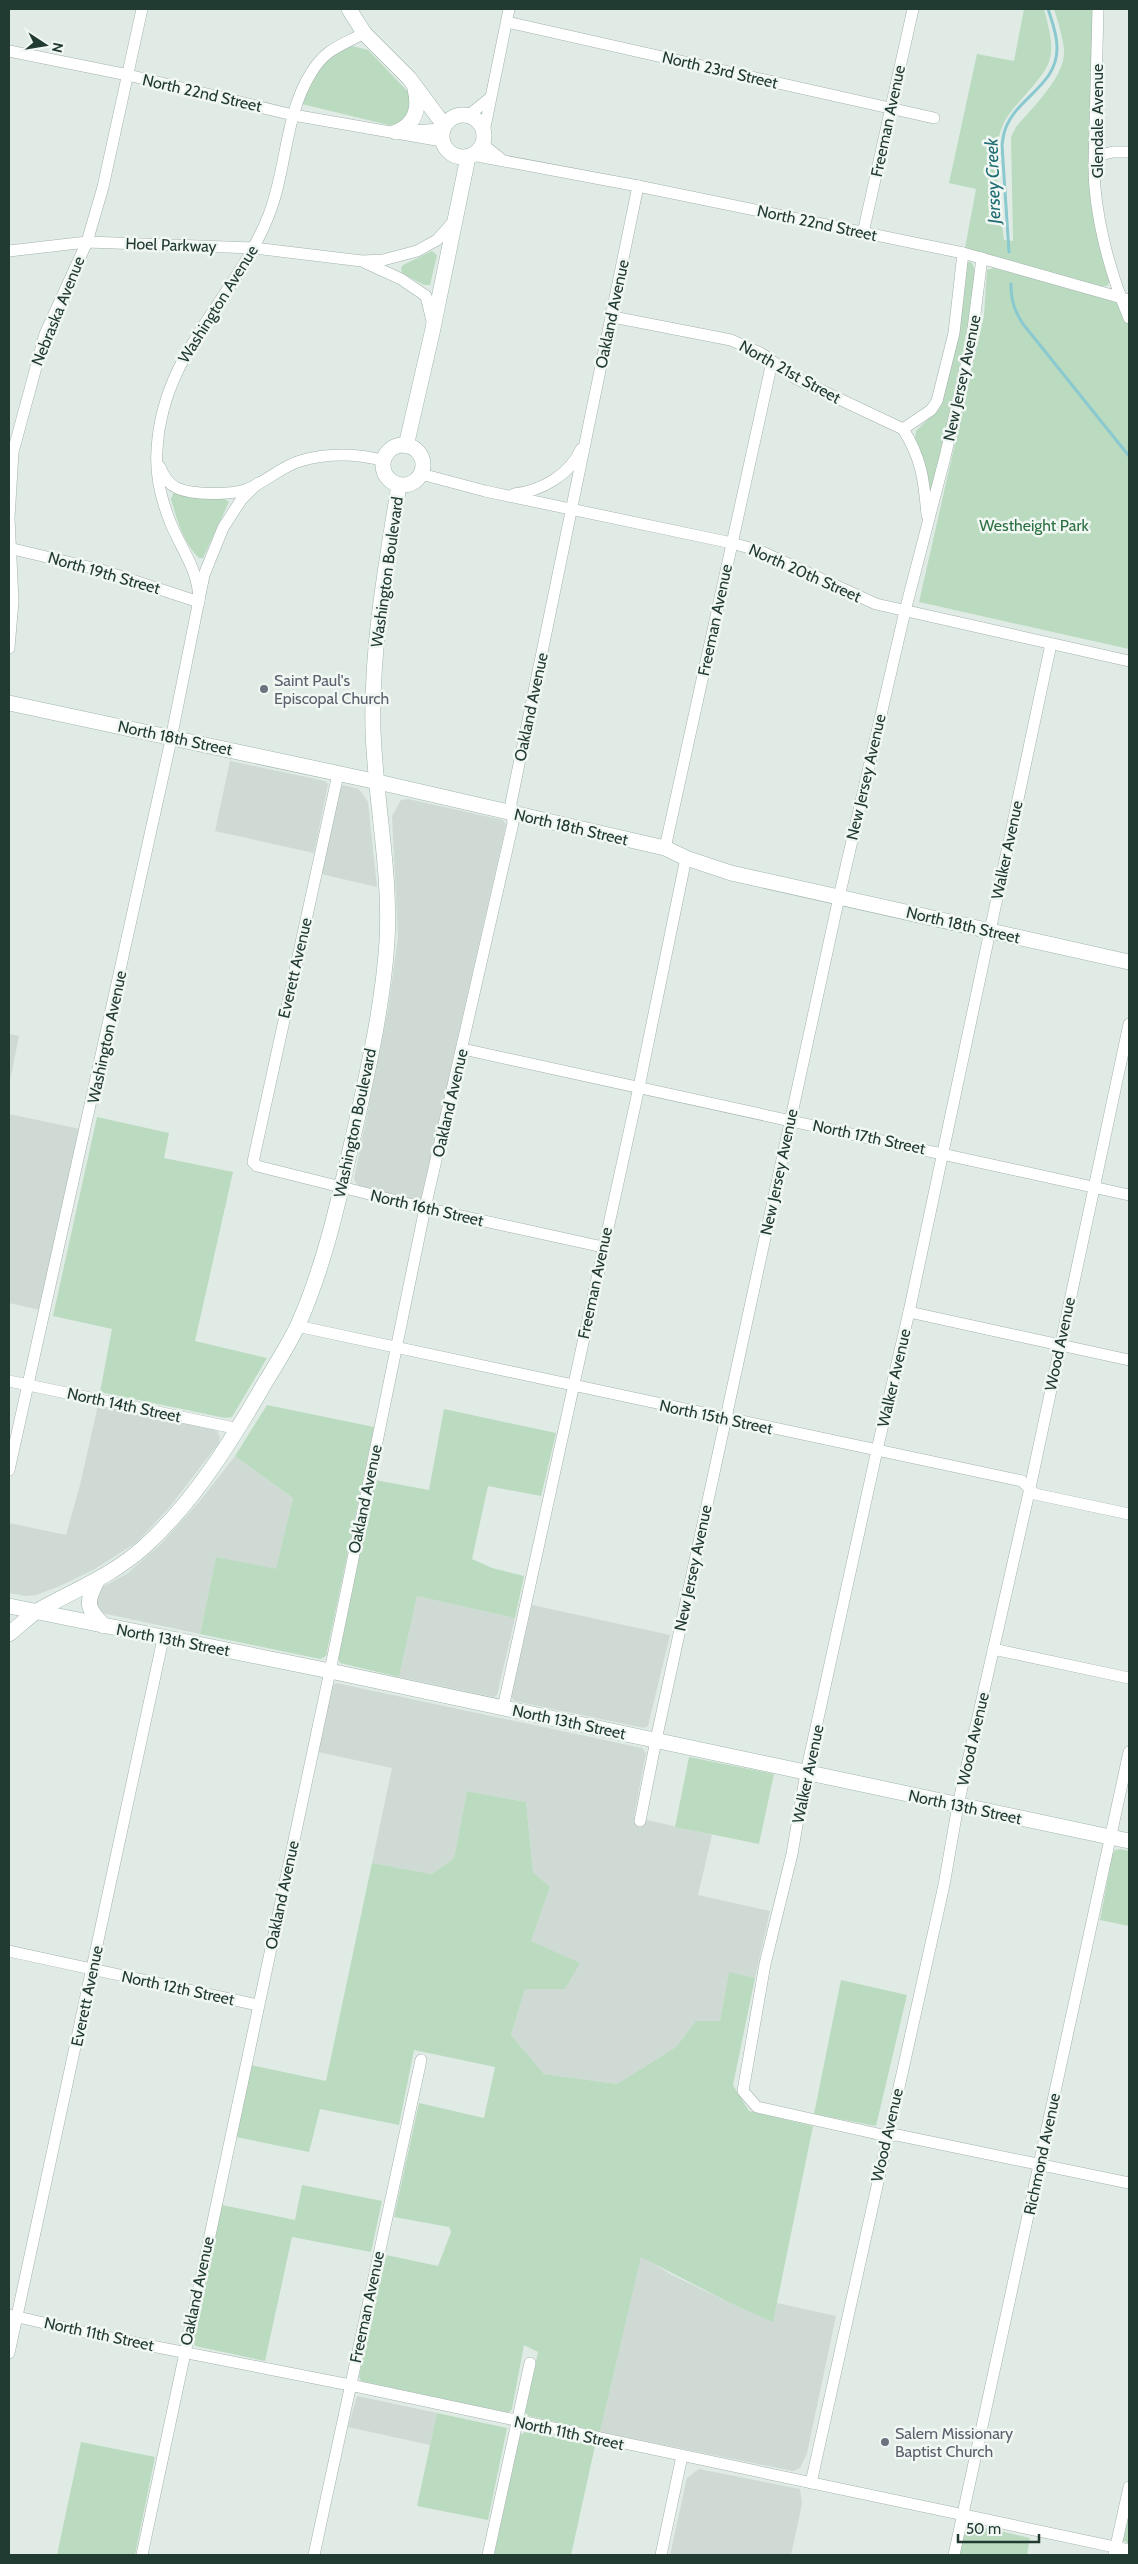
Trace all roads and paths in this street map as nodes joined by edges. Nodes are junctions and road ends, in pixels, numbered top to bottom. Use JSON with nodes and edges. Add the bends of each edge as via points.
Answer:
{"nodes":[{"id":1,"x":142,"y":9,"type":"edge"},
{"id":2,"x":349,"y":9,"type":"edge"},
{"id":3,"x":509,"y":9,"type":"edge"},
{"id":4,"x":913,"y":9,"type":"edge"},
{"id":5,"x":1098,"y":9,"type":"edge"},
{"id":6,"x":506,"y":22,"type":"junction"},
{"id":7,"x":364,"y":33,"type":"junction"},
{"id":8,"x":9,"y":51,"type":"edge"},
{"id":9,"x":128,"y":75,"type":"junction"},
{"id":10,"x":412,"y":84,"type":"junction"},
{"id":11,"x":490,"y":98,"type":"junction"},
{"id":12,"x":890,"y":108,"type":"junction"},
{"id":13,"x":293,"y":114,"type":"junction"},
{"id":14,"x":934,"y":118,"type":"dead end"},
{"id":15,"x":451,"y":125,"type":"junction"},
{"id":16,"x":396,"y":132,"type":"junction"},
{"id":17,"x":483,"y":137,"type":"junction"},
{"id":18,"x":1129,"y":152,"type":"edge"},
{"id":19,"x":452,"y":155,"type":"junction"},
{"id":20,"x":470,"y":156,"type":"junction"},
{"id":21,"x":1096,"y":156,"type":"junction"},
{"id":22,"x":501,"y":159,"type":"junction"},
{"id":23,"x":638,"y":186,"type":"junction"},
{"id":24,"x":460,"y":201,"type":"junction"},
{"id":25,"x":457,"y":218,"type":"junction"},
{"id":26,"x":863,"y":233,"type":"junction"},
{"id":27,"x":87,"y":242,"type":"junction"},
{"id":28,"x":254,"y":248,"type":"junction"},
{"id":29,"x":9,"y":251,"type":"edge"},
{"id":30,"x":963,"y":253,"type":"junction"},
{"id":31,"x":982,"y":258,"type":"junction"},
{"id":32,"x":362,"y":262,"type":"junction"},
{"id":33,"x":1124,"y":298,"type":"edge"},
{"id":34,"x":612,"y":317,"type":"junction"},
{"id":35,"x":1129,"y":318,"type":"edge"},
{"id":36,"x":432,"y":333,"type":"junction"},
{"id":37,"x":772,"y":362,"type":"junction"},
{"id":38,"x":903,"y":430,"type":"junction"},
{"id":39,"x":584,"y":442,"type":"junction"},
{"id":40,"x":406,"y":446,"type":"junction"},
{"id":41,"x":157,"y":451,"type":"junction"},
{"id":42,"x":384,"y":461,"type":"junction"},
{"id":43,"x":421,"y":474,"type":"junction"},
{"id":44,"x":258,"y":483,"type":"junction"},
{"id":45,"x":399,"y":485,"type":"junction"},
{"id":46,"x":485,"y":491,"type":"junction"},
{"id":47,"x":572,"y":510,"type":"junction"},
{"id":48,"x":927,"y":526,"type":"junction"},
{"id":49,"x":732,"y":543,"type":"junction"},
{"id":50,"x":10,"y":548,"type":"edge"},
{"id":51,"x":199,"y":602,"type":"junction"},
{"id":52,"x":904,"y":611,"type":"junction"},
{"id":53,"x":1051,"y":644,"type":"junction"},
{"id":54,"x":9,"y":648,"type":"edge"},
{"id":55,"x":1129,"y":661,"type":"edge"},
{"id":56,"x":9,"y":703,"type":"edge"},
{"id":57,"x":172,"y":737,"type":"junction"},
{"id":58,"x":338,"y":774,"type":"junction"},
{"id":59,"x":378,"y":782,"type":"junction"},
{"id":60,"x":512,"y":813,"type":"junction"},
{"id":61,"x":665,"y":848,"type":"junction"},
{"id":62,"x":686,"y":858,"type":"junction"},
{"id":63,"x":839,"y":897,"type":"junction"},
{"id":64,"x":990,"y":930,"type":"junction"},
{"id":65,"x":1129,"y":962,"type":"edge"},
{"id":66,"x":1129,"y":1024,"type":"edge"},
{"id":67,"x":463,"y":1048,"type":"junction"},
{"id":68,"x":639,"y":1088,"type":"junction"},
{"id":69,"x":790,"y":1120,"type":"junction"},
{"id":70,"x":943,"y":1153,"type":"junction"},
{"id":71,"x":253,"y":1162,"type":"joint"},
{"id":72,"x":1094,"y":1186,"type":"junction"},
{"id":73,"x":342,"y":1187,"type":"junction"},
{"id":74,"x":1129,"y":1195,"type":"edge"},
{"id":75,"x":425,"y":1208,"type":"junction"},
{"id":76,"x":603,"y":1248,"type":"junction"},
{"id":77,"x":909,"y":1312,"type":"junction"},
{"id":78,"x":297,"y":1326,"type":"junction"},
{"id":79,"x":1060,"y":1344,"type":"junction"},
{"id":80,"x":396,"y":1348,"type":"junction"},
{"id":81,"x":1129,"y":1360,"type":"edge"},
{"id":82,"x":9,"y":1381,"type":"edge"},
{"id":83,"x":29,"y":1385,"type":"junction"},
{"id":84,"x":574,"y":1385,"type":"junction"},
{"id":85,"x":725,"y":1419,"type":"junction"},
{"id":86,"x":239,"y":1429,"type":"junction"},
{"id":87,"x":877,"y":1450,"type":"junction"},
{"id":88,"x":9,"y":1470,"type":"edge"},
{"id":89,"x":1030,"y":1488,"type":"junction"},
{"id":90,"x":1129,"y":1514,"type":"edge"},
{"id":91,"x":97,"y":1581,"type":"junction"},
{"id":92,"x":9,"y":1606,"type":"edge"},
{"id":93,"x":36,"y":1612,"type":"junction"},
{"id":94,"x":104,"y":1626,"type":"junction"},
{"id":95,"x":9,"y":1634,"type":"edge"},
{"id":96,"x":164,"y":1639,"type":"junction"},
{"id":97,"x":993,"y":1649,"type":"junction"},
{"id":98,"x":330,"y":1671,"type":"junction"},
{"id":99,"x":1129,"y":1678,"type":"edge"},
{"id":100,"x":502,"y":1708,"type":"junction"},
{"id":101,"x":656,"y":1740,"type":"junction"},
{"id":102,"x":1129,"y":1752,"type":"edge"},
{"id":103,"x":806,"y":1773,"type":"junction"},
{"id":104,"x":958,"y":1805,"type":"junction"},
{"id":105,"x":640,"y":1821,"type":"dead end"},
{"id":106,"x":1110,"y":1837,"type":"junction"},
{"id":107,"x":1129,"y":1840,"type":"edge"},
{"id":108,"x":9,"y":1951,"type":"edge"},
{"id":109,"x":93,"y":1969,"type":"junction"},
{"id":110,"x":258,"y":2005,"type":"junction"},
{"id":111,"x":421,"y":2060,"type":"dead end"},
{"id":112,"x":887,"y":2136,"type":"junction"},
{"id":113,"x":1040,"y":2164,"type":"junction"},
{"id":114,"x":1129,"y":2183,"type":"edge"},
{"id":115,"x":12,"y":2315,"type":"edge"},
{"id":116,"x":9,"y":2352,"type":"edge"},
{"id":117,"x":184,"y":2352,"type":"junction"},
{"id":118,"x":530,"y":2363,"type":"dead end"},
{"id":119,"x":350,"y":2385,"type":"junction"},
{"id":120,"x":516,"y":2421,"type":"junction"},
{"id":121,"x":682,"y":2456,"type":"junction"},
{"id":122,"x":810,"y":2483,"type":"junction"},
{"id":123,"x":1129,"y":2486,"type":"edge"},
{"id":124,"x":962,"y":2515,"type":"junction"},
{"id":125,"x":1129,"y":2550,"type":"edge"},
{"id":126,"x":1115,"y":2551,"type":"edge"},
{"id":127,"x":142,"y":2555,"type":"edge"},
{"id":128,"x":314,"y":2555,"type":"edge"},
{"id":129,"x":488,"y":2555,"type":"edge"},
{"id":130,"x":661,"y":2555,"type":"edge"},
{"id":131,"x":954,"y":2555,"type":"edge"}],
"edges":[{"from":1,"to":9,"type":"street","name":"Nebraska Avenue"},
{"from":2,"to":7,"type":"street"},
{"from":3,"to":6,"type":"street"},
{"from":4,"to":12,"type":"street","name":"Freeman Avenue"},
{"from":5,"to":21,"type":"street","name":"Glendale Avenue"},
{"from":6,"to":11,"type":"street"},
{"from":6,"to":12,"type":"street","name":"North 23rd Street"},
{"from":7,"to":10,"type":"street"},
{"from":7,"to":13,"type":"street","name":"Washington Avenue","via":[[333,47],[321,57],[301,89]]},
{"from":8,"to":9,"type":"street","name":"North 22nd Street"},
{"from":9,"to":13,"type":"street","name":"North 22nd Street"},
{"from":9,"to":27,"type":"street","name":"Nebraska Avenue"},
{"from":10,"to":15,"type":"street","via":[[421,84]]},
{"from":10,"to":16,"type":"street","via":[[417,106],[414,120]]},
{"from":11,"to":15,"type":"street"},
{"from":11,"to":17,"type":"street"},
{"from":12,"to":14,"type":"street","name":"North 23rd Street"},
{"from":12,"to":26,"type":"street","name":"Freeman Avenue"},
{"from":13,"to":16,"type":"street","name":"North 22nd Street"},
{"from":13,"to":28,"type":"street","name":"Washington Avenue","via":[[269,216]]},
{"from":15,"to":16,"type":"street","name":"North 22nd Street"},
{"from":15,"to":17,"type":"street","via":[[479,122]]},
{"from":15,"to":19,"type":"street"},
{"from":17,"to":20,"type":"street"},
{"from":17,"to":22,"type":"street","via":[[486,147]]},
{"from":18,"to":21,"type":"street"},
{"from":19,"to":20,"type":"street"},
{"from":19,"to":24,"type":"street"},
{"from":20,"to":22,"type":"street","name":"North 22nd Street"},
{"from":20,"to":24,"type":"street"},
{"from":21,"to":33,"type":"street","name":"Glendale Avenue","via":[[1095,172],[1107,250]]},
{"from":22,"to":23,"type":"street","name":"North 22nd Street"},
{"from":23,"to":26,"type":"street","name":"North 22nd Street"},
{"from":23,"to":34,"type":"street","name":"Oakland Avenue"},
{"from":24,"to":25,"type":"street"},
{"from":25,"to":32,"type":"street","name":"Hoel Parkway","via":[[436,240],[417,251]]},
{"from":25,"to":36,"type":"street"},
{"from":26,"to":30,"type":"street","name":"North 22nd Street"},
{"from":27,"to":28,"type":"street","name":"Hoel Parkway"},
{"from":27,"to":29,"type":"street","name":"Hoel Parkway"},
{"from":27,"to":50,"type":"street","name":"Nebraska Avenue","via":[[45,334],[18,433],[10,483]]},
{"from":28,"to":32,"type":"street","name":"Hoel Parkway"},
{"from":28,"to":41,"type":"street","name":"Washington Avenue","via":[[172,379],[162,410]]},
{"from":30,"to":31,"type":"street","name":"North 22nd Street"},
{"from":30,"to":38,"type":"street","name":"New Jersey Avenue","via":[[954,333],[938,401]]},
{"from":31,"to":33,"type":"street","name":"North 22nd Street","via":[[1008,268]]},
{"from":31,"to":48,"type":"street","name":"New Jersey Avenue","via":[[971,345]]},
{"from":32,"to":36,"type":"street","name":"Hoel Parkway","via":[[426,296],[432,316]]},
{"from":33,"to":35,"type":"street","name":"Glendale Avenue"},
{"from":34,"to":37,"type":"street","name":"North 21st Street","via":[[732,340]]},
{"from":34,"to":39,"type":"street","name":"Oakland Avenue"},
{"from":36,"to":40,"type":"street"},
{"from":37,"to":38,"type":"street","name":"North 21st Street","via":[[797,379]]},
{"from":37,"to":49,"type":"street","name":"Freeman Avenue"},
{"from":38,"to":48,"type":"street","name":"New Jersey Avenue","via":[[924,475]]},
{"from":39,"to":46,"type":"street","name":"Oakland Avenue","via":[[562,475],[530,492]]},
{"from":39,"to":47,"type":"street","name":"Oakland Avenue"},
{"from":40,"to":42,"type":"street","via":[[394,448]]},
{"from":40,"to":43,"type":"street","via":[[417,451],[423,461]]},
{"from":41,"to":44,"type":"street","via":[[164,476],[177,488],[231,492],[246,490]]},
{"from":41,"to":51,"type":"street","name":"Washington Avenue","via":[[158,474],[166,508],[196,574]]},
{"from":42,"to":44,"type":"street","via":[[359,456],[320,457],[299,461]]},
{"from":42,"to":45,"type":"street","via":[[387,476]]},
{"from":43,"to":45,"type":"street","via":[[412,483]]},
{"from":43,"to":46,"type":"street","name":"North 20th Street"},
{"from":44,"to":51,"type":"street","name":"Washington Avenue","via":[[241,500],[223,528],[208,562]]},
{"from":45,"to":59,"type":"street","name":"Washington Boulevard","via":[[375,672],[373,725]]},
{"from":46,"to":47,"type":"street","name":"North 20th Street"},
{"from":47,"to":49,"type":"street","name":"North 20th Street"},
{"from":47,"to":60,"type":"street","name":"Oakland Avenue","via":[[511,803]]},
{"from":48,"to":52,"type":"street","name":"New Jersey Avenue"},
{"from":49,"to":52,"type":"street","name":"North 20th Street","via":[[760,551],[876,604]]},
{"from":49,"to":61,"type":"street","name":"Freeman Avenue"},
{"from":50,"to":51,"type":"street","name":"North 19th Street","via":[[101,570]]},
{"from":50,"to":54,"type":"street","name":"Nebraska Avenue","via":[[13,601]]},
{"from":51,"to":57,"type":"street","name":"Washington Avenue"},
{"from":52,"to":53,"type":"street","name":"North 20th Street"},
{"from":52,"to":63,"type":"street","name":"New Jersey Avenue"},
{"from":53,"to":55,"type":"street","name":"North 20th Street"},
{"from":53,"to":64,"type":"street","name":"Walker Avenue"},
{"from":56,"to":57,"type":"street","name":"North 18th Street"},
{"from":57,"to":58,"type":"street","name":"North 18th Street"},
{"from":57,"to":83,"type":"street","name":"Washington Avenue"},
{"from":58,"to":59,"type":"street","name":"North 18th Street"},
{"from":58,"to":71,"type":"street","name":"Everett Avenue"},
{"from":59,"to":60,"type":"street","name":"North 18th Street"},
{"from":59,"to":73,"type":"street","name":"Washington Boulevard","via":[[387,884],[383,987]]},
{"from":60,"to":61,"type":"street","name":"North 18th Street"},
{"from":60,"to":67,"type":"street","name":"Oakland Avenue","via":[[513,823]]},
{"from":61,"to":62,"type":"street","name":"North 18th Street"},
{"from":62,"to":63,"type":"street","name":"North 18th Street","via":[[731,873]]},
{"from":62,"to":68,"type":"street","name":"Freeman Avenue"},
{"from":63,"to":64,"type":"street","name":"North 18th Street"},
{"from":63,"to":69,"type":"street","name":"New Jersey Avenue"},
{"from":64,"to":65,"type":"street","name":"North 18th Street"},
{"from":64,"to":70,"type":"street","name":"Walker Avenue"},
{"from":66,"to":72,"type":"street","name":"Wood Avenue"},
{"from":67,"to":68,"type":"street","name":"North 17th Street"},
{"from":67,"to":75,"type":"street","name":"Oakland Avenue"},
{"from":68,"to":69,"type":"street","name":"North 17th Street"},
{"from":68,"to":76,"type":"street","name":"Freeman Avenue"},
{"from":69,"to":70,"type":"street","name":"North 17th Street"},
{"from":69,"to":85,"type":"street","name":"New Jersey Avenue"},
{"from":70,"to":72,"type":"street","name":"North 17th Street"},
{"from":70,"to":77,"type":"street","name":"Walker Avenue"},
{"from":71,"to":73,"type":"street","name":"North 16th Street","via":[[257,1166]]},
{"from":72,"to":74,"type":"street","name":"North 17th Street"},
{"from":72,"to":79,"type":"street","name":"Wood Avenue"},
{"from":73,"to":75,"type":"street","name":"North 16th Street"},
{"from":73,"to":78,"type":"street","name":"Washington Boulevard","via":[[320,1267]]},
{"from":75,"to":76,"type":"street","name":"North 16th Street"},
{"from":75,"to":80,"type":"street","name":"Oakland Avenue"},
{"from":76,"to":84,"type":"street","name":"Freeman Avenue"},
{"from":77,"to":79,"type":"street"},
{"from":77,"to":87,"type":"street","name":"Walker Avenue"},
{"from":78,"to":80,"type":"street","name":"North 15th Street"},
{"from":78,"to":86,"type":"street","name":"Washington Boulevard"},
{"from":79,"to":81,"type":"street"},
{"from":79,"to":89,"type":"street","name":"Wood Avenue"},
{"from":80,"to":84,"type":"street","name":"North 15th Street"},
{"from":80,"to":98,"type":"street","name":"Oakland Avenue"},
{"from":82,"to":83,"type":"street","name":"North 14th Street"},
{"from":83,"to":86,"type":"street","name":"North 14th Street"},
{"from":83,"to":88,"type":"street","name":"Washington Avenue"},
{"from":84,"to":85,"type":"street","name":"North 15th Street"},
{"from":84,"to":100,"type":"street","name":"Freeman Avenue"},
{"from":85,"to":87,"type":"street","name":"North 15th Street"},
{"from":85,"to":101,"type":"street","name":"New Jersey Avenue"},
{"from":86,"to":91,"type":"street","name":"Washington Boulevard","via":[[185,1504],[143,1548]]},
{"from":87,"to":89,"type":"street","name":"North 15th Street","via":[[1022,1480]]},
{"from":87,"to":103,"type":"street","name":"Walker Avenue"},
{"from":89,"to":90,"type":"street","name":"North 15th Street","via":[[1035,1494]]},
{"from":89,"to":97,"type":"street","name":"Wood Avenue"},
{"from":91,"to":93,"type":"street","name":"Washington Boulevard"},
{"from":91,"to":94,"type":"street","via":[[89,1604],[92,1613]]},
{"from":92,"to":93,"type":"street","name":"North 13th Street"},
{"from":93,"to":94,"type":"street","name":"North 13th Street"},
{"from":93,"to":95,"type":"street","name":"Washington Boulevard"},
{"from":94,"to":96,"type":"street","name":"North 13th Street"},
{"from":96,"to":98,"type":"street","name":"North 13th Street"},
{"from":96,"to":109,"type":"street","name":"Everett Avenue"},
{"from":97,"to":99,"type":"street"},
{"from":97,"to":104,"type":"street","name":"Wood Avenue"},
{"from":98,"to":100,"type":"street","name":"North 13th Street"},
{"from":98,"to":110,"type":"street","name":"Oakland Avenue"},
{"from":100,"to":101,"type":"street","name":"North 13th Street"},
{"from":101,"to":103,"type":"street","name":"North 13th Street"},
{"from":101,"to":105,"type":"street","name":"New Jersey Avenue"},
{"from":102,"to":106,"type":"street","name":"Richmond Avenue"},
{"from":103,"to":104,"type":"street","name":"North 13th Street"},
{"from":103,"to":112,"type":"street","name":"Walker Avenue","via":[[792,1854],[765,1964],[743,2091],[757,2107]]},
{"from":104,"to":106,"type":"street","name":"North 13th Street"},
{"from":104,"to":112,"type":"street","name":"Wood Avenue","via":[[944,1886]]},
{"from":106,"to":107,"type":"street","name":"North 13th Street"},
{"from":106,"to":113,"type":"street","name":"Richmond Avenue"},
{"from":108,"to":109,"type":"street","name":"North 12th Street"},
{"from":109,"to":110,"type":"street","name":"North 12th Street"},
{"from":109,"to":115,"type":"street","name":"Everett Avenue"},
{"from":110,"to":117,"type":"street","name":"Oakland Avenue"},
{"from":111,"to":119,"type":"street","name":"Freeman Avenue"},
{"from":112,"to":113,"type":"street","via":[[897,2135]]},
{"from":112,"to":122,"type":"street","name":"Wood Avenue"},
{"from":113,"to":114,"type":"street"},
{"from":113,"to":124,"type":"street","name":"Richmond Avenue"},
{"from":115,"to":116,"type":"street","name":"Everett Avenue"},
{"from":115,"to":117,"type":"street","name":"North 11th Street"},
{"from":117,"to":119,"type":"street","name":"North 11th Street"},
{"from":117,"to":127,"type":"street","name":"Oakland Avenue"},
{"from":118,"to":120,"type":"street"},
{"from":119,"to":120,"type":"street","name":"North 11th Street"},
{"from":119,"to":128,"type":"street","name":"Freeman Avenue"},
{"from":120,"to":121,"type":"street","name":"North 11th Street"},
{"from":120,"to":129,"type":"street"},
{"from":121,"to":122,"type":"street","name":"North 11th Street"},
{"from":121,"to":130,"type":"street"},
{"from":122,"to":124,"type":"street","name":"North 11th Street"},
{"from":123,"to":126,"type":"street"},
{"from":124,"to":126,"type":"street","name":"North 11th Street"},
{"from":124,"to":131,"type":"street","name":"Richmond Avenue"},
{"from":125,"to":126,"type":"street","name":"North 11th Street"}]}
